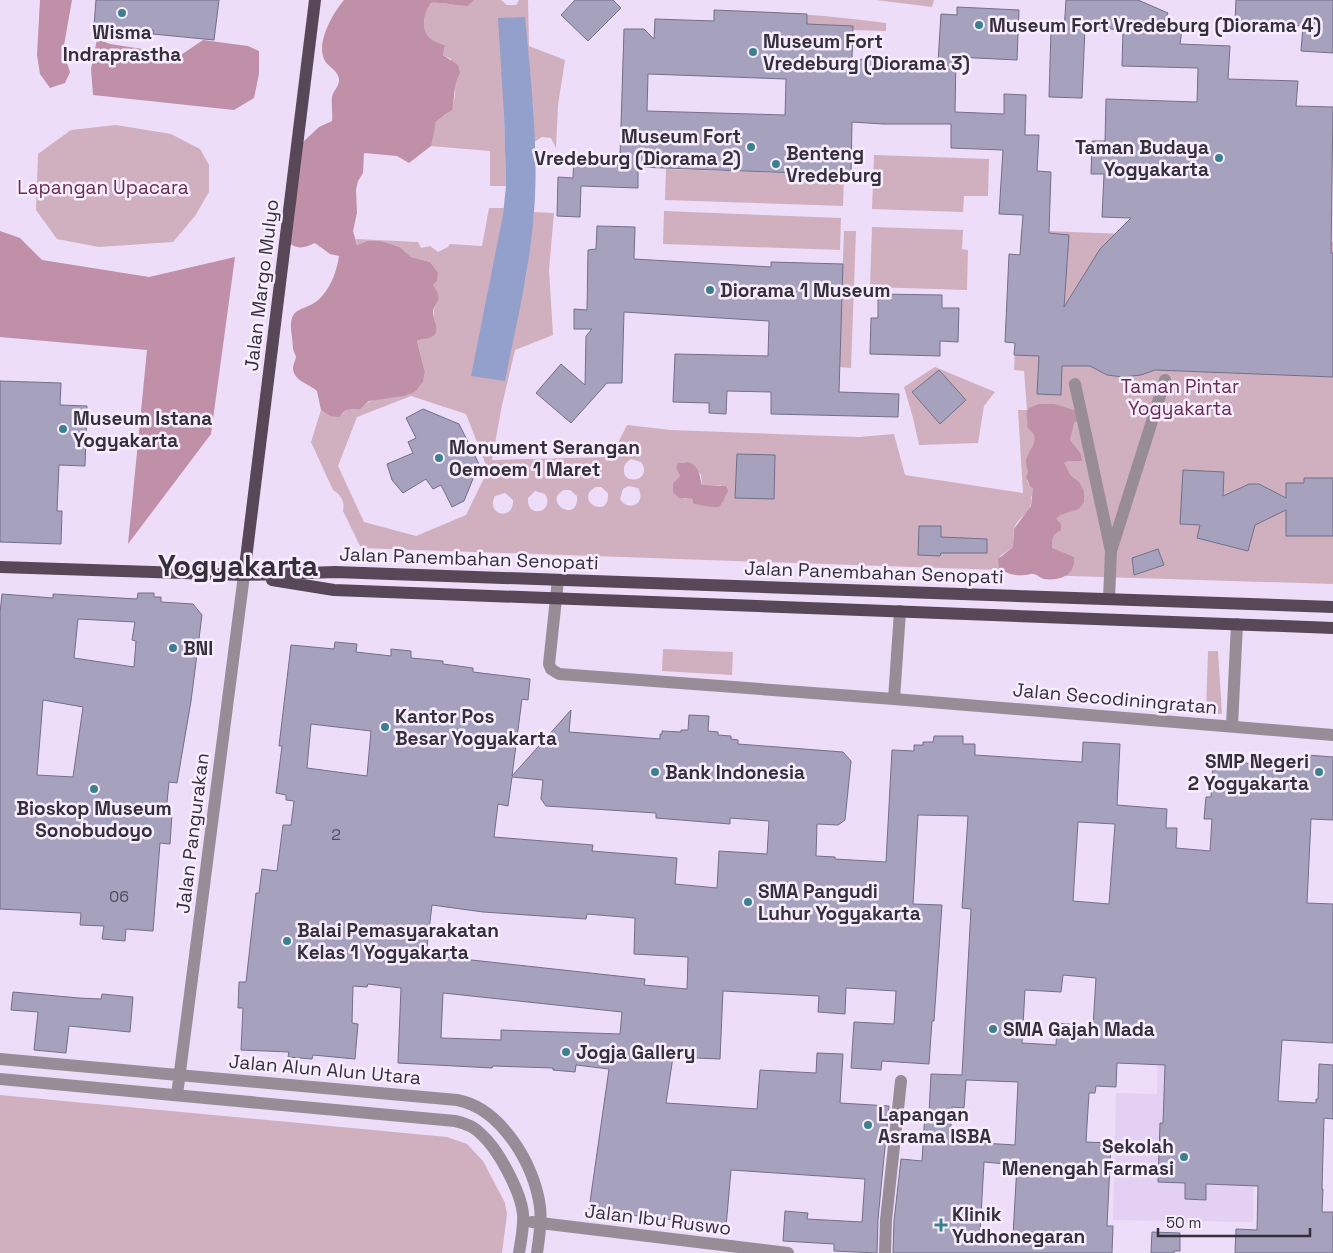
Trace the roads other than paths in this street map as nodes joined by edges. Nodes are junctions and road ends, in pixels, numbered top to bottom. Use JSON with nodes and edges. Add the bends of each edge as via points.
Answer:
{"nodes":[{"id":1,"x":314,"y":1,"type":"edge"},
{"id":2,"x":1165,"y":380,"type":"dead end"},
{"id":3,"x":1074,"y":384,"type":"dead end"},
{"id":4,"x":1111,"y":551,"type":"junction"},
{"id":5,"x":0,"y":567,"type":"edge"},
{"id":6,"x":244,"y":575,"type":"junction"},
{"id":7,"x":558,"y":580,"type":"junction"},
{"id":8,"x":556,"y":598,"type":"junction"},
{"id":9,"x":1110,"y":599,"type":"junction"},
{"id":10,"x":1333,"y":607,"type":"edge"},
{"id":11,"x":900,"y":611,"type":"junction"},
{"id":12,"x":1237,"y":624,"type":"junction"},
{"id":13,"x":1333,"y":628,"type":"edge"},
{"id":14,"x":894,"y":699,"type":"junction"},
{"id":15,"x":1232,"y":726,"type":"junction"},
{"id":16,"x":1333,"y":735,"type":"edge"},
{"id":17,"x":0,"y":1059,"type":"edge"},
{"id":18,"x":21,"y":1061,"type":"junction"},
{"id":19,"x":180,"y":1075,"type":"junction"},
{"id":20,"x":0,"y":1079,"type":"edge"},
{"id":21,"x":19,"y":1081,"type":"junction"},
{"id":22,"x":901,"y":1081,"type":"dead end"},
{"id":23,"x":335,"y":1089,"type":"junction"},
{"id":24,"x":178,"y":1095,"type":"junction"},
{"id":25,"x":334,"y":1110,"type":"junction"},
{"id":26,"x":523,"y":1221,"type":"junction"},
{"id":27,"x":541,"y":1223,"type":"junction"},
{"id":28,"x":519,"y":1253,"type":"edge"},
{"id":29,"x":537,"y":1253,"type":"edge"},
{"id":30,"x":788,"y":1253,"type":"edge"},
{"id":31,"x":885,"y":1253,"type":"edge"}],
"edges":[{"from":1,"to":6,"type":"main road","name":"Jalan Margo Mulyo"},
{"from":2,"to":4,"type":"street"},
{"from":3,"to":4,"type":"street"},
{"from":4,"to":9,"type":"street"},
{"from":5,"to":6,"type":"main road"},
{"from":6,"to":7,"type":"main road","name":"Jalan Panembahan Senopati","via":[[335,572]]},
{"from":6,"to":8,"type":"main road","name":"Jalan Panembahan Senopati","via":[[334,590]]},
{"from":6,"to":19,"type":"street","name":"Jalan Pangurakan"},
{"from":7,"to":8,"type":"street"},
{"from":7,"to":9,"type":"main road","name":"Jalan Panembahan Senopati"},
{"from":8,"to":11,"type":"main road","name":"Jalan Panembahan Senopati"},
{"from":8,"to":14,"type":"street","name":"Jalan Secodiningratan","via":[[549,664],[559,674]]},
{"from":9,"to":10,"type":"main road","name":"Jalan Panembahan Senopati"},
{"from":11,"to":12,"type":"main road","name":"Jalan Panembahan Senopati"},
{"from":11,"to":14,"type":"street"},
{"from":12,"to":13,"type":"main road","name":"Jalan Panembahan Senopati"},
{"from":12,"to":15,"type":"street"},
{"from":14,"to":15,"type":"street","name":"Jalan Secodiningratan"},
{"from":15,"to":16,"type":"street","name":"Jalan Secodiningratan"},
{"from":17,"to":18,"type":"street","name":"Jalan Alun Alun Utara"},
{"from":18,"to":19,"type":"street","name":"Jalan Alun Alun Utara"},
{"from":18,"to":21,"type":"street"},
{"from":19,"to":23,"type":"street","name":"Jalan Alun Alun Utara"},
{"from":19,"to":24,"type":"street","name":"Jalan Pangurakan"},
{"from":20,"to":21,"type":"street","name":"Jalan Alun Alun Utara"},
{"from":21,"to":24,"type":"street","name":"Jalan Alun Alun Utara"},
{"from":22,"to":31,"type":"street"},
{"from":23,"to":25,"type":"street"},
{"from":23,"to":27,"type":"street","name":"Jalan Alun Alun Utara","via":[[457,1100],[482,1110],[504,1130],[527,1166],[538,1198]]},
{"from":24,"to":25,"type":"street","name":"Jalan Alun Alun Utara"},
{"from":25,"to":26,"type":"street","name":"Jalan Alun Alun Utara","via":[[454,1121],[470,1126],[483,1135],[500,1160],[517,1191]]},
{"from":26,"to":27,"type":"street","name":"Jalan Ibu Ruswo"},
{"from":26,"to":28,"type":"street","name":"Jalan Alun Alun Utara"},
{"from":27,"to":29,"type":"street","name":"Jalan Alun Alun Utara"},
{"from":27,"to":30,"type":"street","name":"Jalan Ibu Ruswo"}]}
